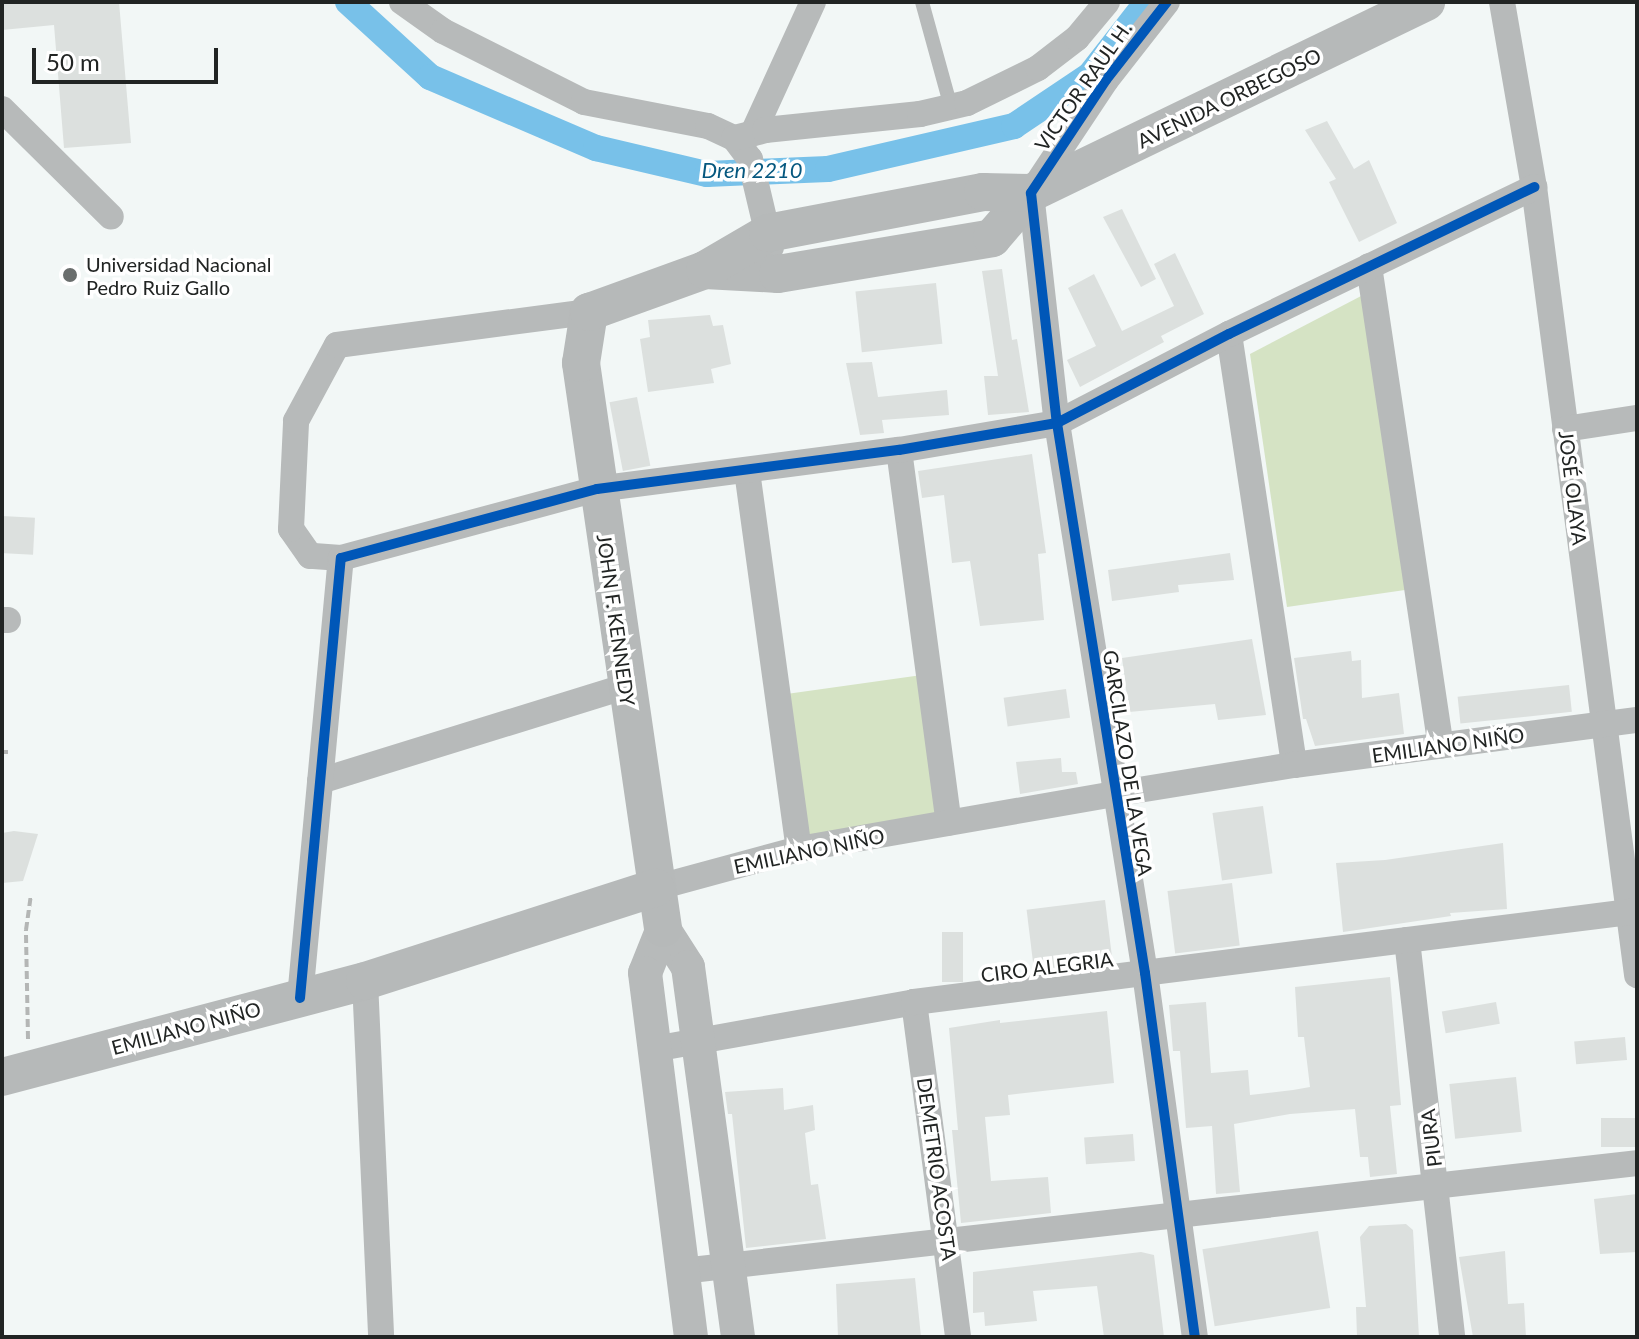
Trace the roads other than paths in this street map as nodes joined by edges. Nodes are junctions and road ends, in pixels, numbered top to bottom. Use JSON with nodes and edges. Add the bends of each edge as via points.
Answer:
{"nodes":[{"id":1,"x":402,"y":2,"type":"edge"},
{"id":2,"x":813,"y":2,"type":"edge"},
{"id":3,"x":922,"y":2,"type":"edge"},
{"id":4,"x":1107,"y":2,"type":"edge"},
{"id":5,"x":1167,"y":2,"type":"edge"},
{"id":6,"x":1426,"y":2,"type":"edge"},
{"id":7,"x":1502,"y":2,"type":"edge"},
{"id":8,"x":951,"y":107,"type":"junction"},
{"id":9,"x":2,"y":109,"type":"edge"},
{"id":10,"x":746,"y":144,"type":"junction"},
{"id":11,"x":1534,"y":187,"type":"junction"},
{"id":12,"x":1031,"y":193,"type":"junction"},
{"id":13,"x":763,"y":216,"type":"junction"},
{"id":14,"x":111,"y":217,"type":"dead end"},
{"id":15,"x":1369,"y":266,"type":"junction"},
{"id":16,"x":705,"y":270,"type":"junction"},
{"id":17,"x":778,"y":274,"type":"junction"},
{"id":18,"x":589,"y":312,"type":"junction"},
{"id":19,"x":1229,"y":334,"type":"junction"},
{"id":20,"x":1637,"y":418,"type":"edge"},
{"id":21,"x":1057,"y":423,"type":"junction"},
{"id":22,"x":1565,"y":429,"type":"junction"},
{"id":23,"x":899,"y":450,"type":"junction"},
{"id":24,"x":747,"y":471,"type":"junction"},
{"id":25,"x":597,"y":489,"type":"junction"},
{"id":26,"x":341,"y":558,"type":"junction"},
{"id":27,"x":626,"y":686,"type":"junction"},
{"id":28,"x":1637,"y":720,"type":"edge"},
{"id":29,"x":1603,"y":724,"type":"junction"},
{"id":30,"x":1441,"y":746,"type":"junction"},
{"id":31,"x":1294,"y":765,"type":"junction"},
{"id":32,"x":320,"y":781,"type":"junction"},
{"id":33,"x":1114,"y":794,"type":"junction"},
{"id":34,"x":949,"y":823,"type":"junction"},
{"id":35,"x":799,"y":849,"type":"junction"},
{"id":36,"x":655,"y":888,"type":"junction"},
{"id":37,"x":1633,"y":911,"type":"edge"},
{"id":38,"x":663,"y":928,"type":"junction"},
{"id":39,"x":1407,"y":940,"type":"junction"},
{"id":40,"x":1145,"y":973,"type":"junction"},
{"id":41,"x":1637,"y":975,"type":"edge"},
{"id":42,"x":365,"y":981,"type":"junction"},
{"id":43,"x":300,"y":998,"type":"junction"},
{"id":44,"x":914,"y":1002,"type":"junction"},
{"id":45,"x":701,"y":1043,"type":"junction"},
{"id":46,"x":654,"y":1049,"type":"junction"},
{"id":47,"x":2,"y":1077,"type":"edge"},
{"id":48,"x":1637,"y":1163,"type":"edge"},
{"id":49,"x":1437,"y":1186,"type":"junction"},
{"id":50,"x":1179,"y":1214,"type":"junction"},
{"id":51,"x":947,"y":1241,"type":"junction"},
{"id":52,"x":729,"y":1265,"type":"junction"},
{"id":53,"x":682,"y":1271,"type":"junction"},
{"id":54,"x":381,"y":1337,"type":"edge"},
{"id":55,"x":691,"y":1337,"type":"edge"},
{"id":56,"x":738,"y":1337,"type":"edge"},
{"id":57,"x":958,"y":1337,"type":"edge"},
{"id":58,"x":1195,"y":1337,"type":"edge"},
{"id":59,"x":1452,"y":1337,"type":"edge"}],
"edges":[{"from":1,"to":10,"type":"street","via":[[443,31],[584,102],[708,126]]},
{"from":2,"to":10,"type":"street"},
{"from":3,"to":8,"type":"lane"},
{"from":4,"to":8,"type":"street","via":[[1077,38],[1038,68]]},
{"from":5,"to":12,"type":"street","name":"VICTOR RAUL H.","via":[[1106,80]]},
{"from":6,"to":12,"type":"main road","name":"AVENIDA ORBEGOSO"},
{"from":7,"to":11,"type":"street","name":"JOSÉ OLAYA"},
{"from":8,"to":10,"type":"street"},
{"from":9,"to":14,"type":"street"},
{"from":10,"to":13,"type":"street"},
{"from":11,"to":15,"type":"street"},
{"from":11,"to":22,"type":"street","name":"JOSÉ OLAYA"},
{"from":12,"to":13,"type":"main road","name":"AVENIDA ORBEGOSO","via":[[983,192]]},
{"from":12,"to":17,"type":"main road","name":"AVENIDA ORBEGOSO","via":[[992,238]]},
{"from":12,"to":21,"type":"street","name":"GARCILAZO DE LA VEGA"},
{"from":13,"to":16,"type":"main road","name":"AVENIDA ORBEGOSO"},
{"from":13,"to":17,"type":"street"},
{"from":15,"to":19,"type":"street"},
{"from":15,"to":30,"type":"street"},
{"from":16,"to":17,"type":"main road","name":"AVENIDA ORBEGOSO"},
{"from":16,"to":18,"type":"main road","name":"AVENIDA ORBEGOSO"},
{"from":18,"to":25,"type":"main road","name":"JOHN F. KENNEDY","via":[[581,363]]},
{"from":18,"to":26,"type":"street","via":[[337,345],[296,421],[291,529],[310,556]]},
{"from":19,"to":21,"type":"street"},
{"from":19,"to":31,"type":"street"},
{"from":20,"to":22,"type":"street"},
{"from":21,"to":23,"type":"street"},
{"from":21,"to":33,"type":"street","name":"GARCILAZO DE LA VEGA"},
{"from":22,"to":29,"type":"street","name":"JOSÉ OLAYA"},
{"from":23,"to":24,"type":"street"},
{"from":23,"to":34,"type":"street"},
{"from":24,"to":25,"type":"street"},
{"from":24,"to":35,"type":"street"},
{"from":25,"to":26,"type":"street"},
{"from":25,"to":27,"type":"main road","name":"JOHN F. KENNEDY"},
{"from":26,"to":32,"type":"street"},
{"from":27,"to":32,"type":"street"},
{"from":27,"to":36,"type":"main road","name":"JOHN F. KENNEDY"},
{"from":28,"to":29,"type":"street","name":"EMILIANO NIÑO"},
{"from":29,"to":30,"type":"street","name":"EMILIANO NIÑO"},
{"from":29,"to":37,"type":"street","name":"JOSÉ OLAYA"},
{"from":30,"to":31,"type":"street","name":"EMILIANO NIÑO"},
{"from":31,"to":33,"type":"street","name":"EMILIANO NIÑO"},
{"from":32,"to":43,"type":"street"},
{"from":33,"to":34,"type":"street","name":"EMILIANO NIÑO"},
{"from":33,"to":40,"type":"street","name":"GARCILAZO DE LA VEGA"},
{"from":34,"to":35,"type":"street","name":"EMILIANO NIÑO"},
{"from":35,"to":36,"type":"street","name":"EMILIANO NIÑO"},
{"from":36,"to":38,"type":"main road","name":"JOHN F. KENNEDY"},
{"from":36,"to":42,"type":"main road","name":"EMILIANO NIÑO"},
{"from":37,"to":39,"type":"street","name":"CIRO ALEGRIA"},
{"from":37,"to":41,"type":"street","name":"JOSÉ OLAYA"},
{"from":38,"to":45,"type":"street","name":"JOHN F. KENNEDY","via":[[688,967]]},
{"from":38,"to":46,"type":"street","via":[[645,973]]},
{"from":39,"to":40,"type":"street","name":"CIRO ALEGRIA"},
{"from":39,"to":49,"type":"street","name":"PIURA"},
{"from":40,"to":44,"type":"street","name":"CIRO ALEGRIA"},
{"from":40,"to":50,"type":"street","name":"GARCILAZO DE LA VEGA"},
{"from":42,"to":43,"type":"main road","name":"EMILIANO NIÑO"},
{"from":42,"to":54,"type":"street"},
{"from":43,"to":47,"type":"main road","name":"EMILIANO NIÑO"},
{"from":44,"to":45,"type":"street","name":"CIRO ALEGRIA"},
{"from":44,"to":51,"type":"street","name":"DEMETRIO ACOSTA"},
{"from":45,"to":46,"type":"street","name":"CIRO ALEGRIA"},
{"from":45,"to":52,"type":"street","name":"JOHN F. KENNEDY"},
{"from":46,"to":53,"type":"street"},
{"from":48,"to":49,"type":"street"},
{"from":49,"to":50,"type":"street"},
{"from":49,"to":59,"type":"street","name":"PIURA"},
{"from":50,"to":51,"type":"street"},
{"from":50,"to":58,"type":"street","name":"GARCILAZO DE LA VEGA"},
{"from":51,"to":52,"type":"street"},
{"from":51,"to":57,"type":"street","name":"DEMETRIO ACOSTA"},
{"from":52,"to":53,"type":"street"},
{"from":52,"to":56,"type":"street","name":"JOHN F. KENNEDY"},
{"from":53,"to":55,"type":"street"}]}
